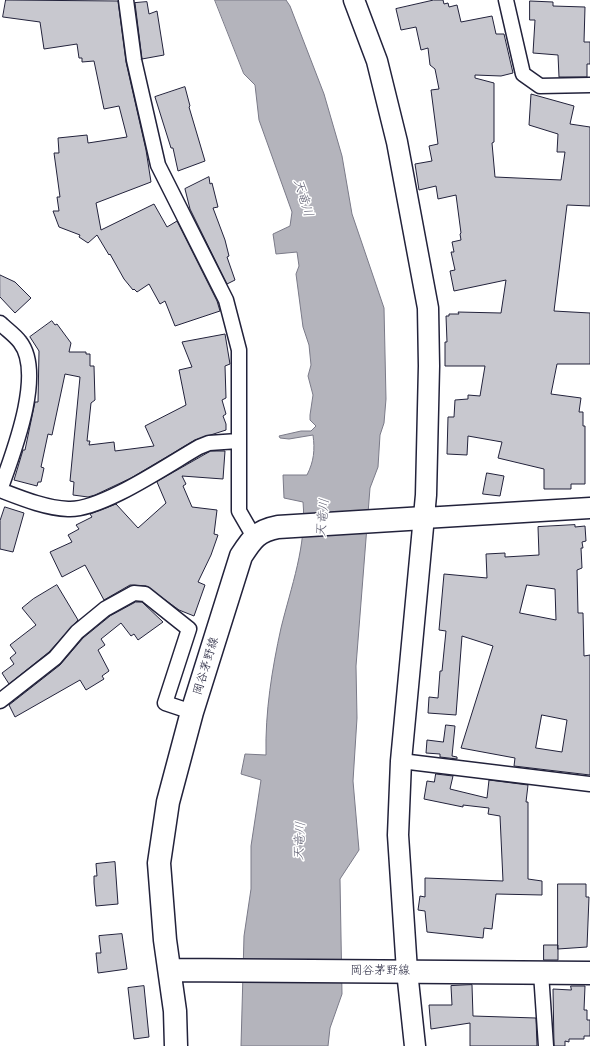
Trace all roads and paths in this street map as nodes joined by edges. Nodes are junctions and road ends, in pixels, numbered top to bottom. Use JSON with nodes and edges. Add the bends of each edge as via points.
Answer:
{"nodes":[{"id":1,"x":126,"y":0,"type":"edge"},
{"id":2,"x":354,"y":0,"type":"edge"},
{"id":3,"x":506,"y":0,"type":"edge"},
{"id":4,"x":590,"y":85,"type":"edge"},
{"id":5,"x":0,"y":323,"type":"edge"},
{"id":6,"x":238,"y":441,"type":"junction"},
{"id":7,"x":0,"y":490,"type":"edge"},
{"id":8,"x":590,"y":508,"type":"edge"},
{"id":9,"x":417,"y":518,"type":"junction"},
{"id":10,"x":260,"y":533,"type":"junction"},
{"id":11,"x":0,"y":701,"type":"edge"},
{"id":12,"x":192,"y":712,"type":"junction"},
{"id":13,"x":401,"y":762,"type":"junction"},
{"id":14,"x":590,"y":784,"type":"edge"},
{"id":15,"x":171,"y":970,"type":"junction"},
{"id":16,"x":399,"y":972,"type":"junction"},
{"id":17,"x":541,"y":973,"type":"junction"},
{"id":18,"x":590,"y":973,"type":"edge"},
{"id":19,"x":176,"y":1046,"type":"edge"},
{"id":20,"x":415,"y":1046,"type":"edge"},
{"id":21,"x":546,"y":1046,"type":"edge"}],
"edges":[{"from":1,"to":6,"type":"street","via":[[134,60],[158,165],[226,300],[239,350]]},
{"from":2,"to":9,"type":"street","via":[[378,61],[397,142],[428,308],[429,366]]},
{"from":3,"to":4,"type":"street","via":[[523,74],[540,86]]},
{"from":5,"to":7,"type":"street","via":[[21,343],[29,366],[20,434]]},
{"from":6,"to":7,"type":"street","via":[[209,443],[199,447],[108,499],[89,506],[68,509],[31,501]]},
{"from":6,"to":10,"type":"street","via":[[239,511]]},
{"from":8,"to":9,"type":"street"},
{"from":9,"to":10,"type":"main road","via":[[278,527]]},
{"from":9,"to":13,"type":"street"},
{"from":10,"to":12,"type":"main road","name":"岡谷茅野線","via":[[241,556]]},
{"from":11,"to":12,"type":"street","via":[[55,658],[77,632],[105,609],[134,593],[145,594],[189,629],[165,703]]},
{"from":12,"to":15,"type":"main road","name":"岡谷茅野線","via":[[168,802],[159,863],[165,940]]},
{"from":13,"to":14,"type":"street"},
{"from":13,"to":16,"type":"street","via":[[398,835]]},
{"from":15,"to":16,"type":"main road","name":"岡谷茅野線"},
{"from":15,"to":19,"type":"main road","name":"岡谷茅野線"},
{"from":16,"to":17,"type":"main road","name":"岡谷茅野線"},
{"from":16,"to":20,"type":"street"},
{"from":17,"to":18,"type":"main road","name":"岡谷茅野線"},
{"from":17,"to":21,"type":"street"}]}
